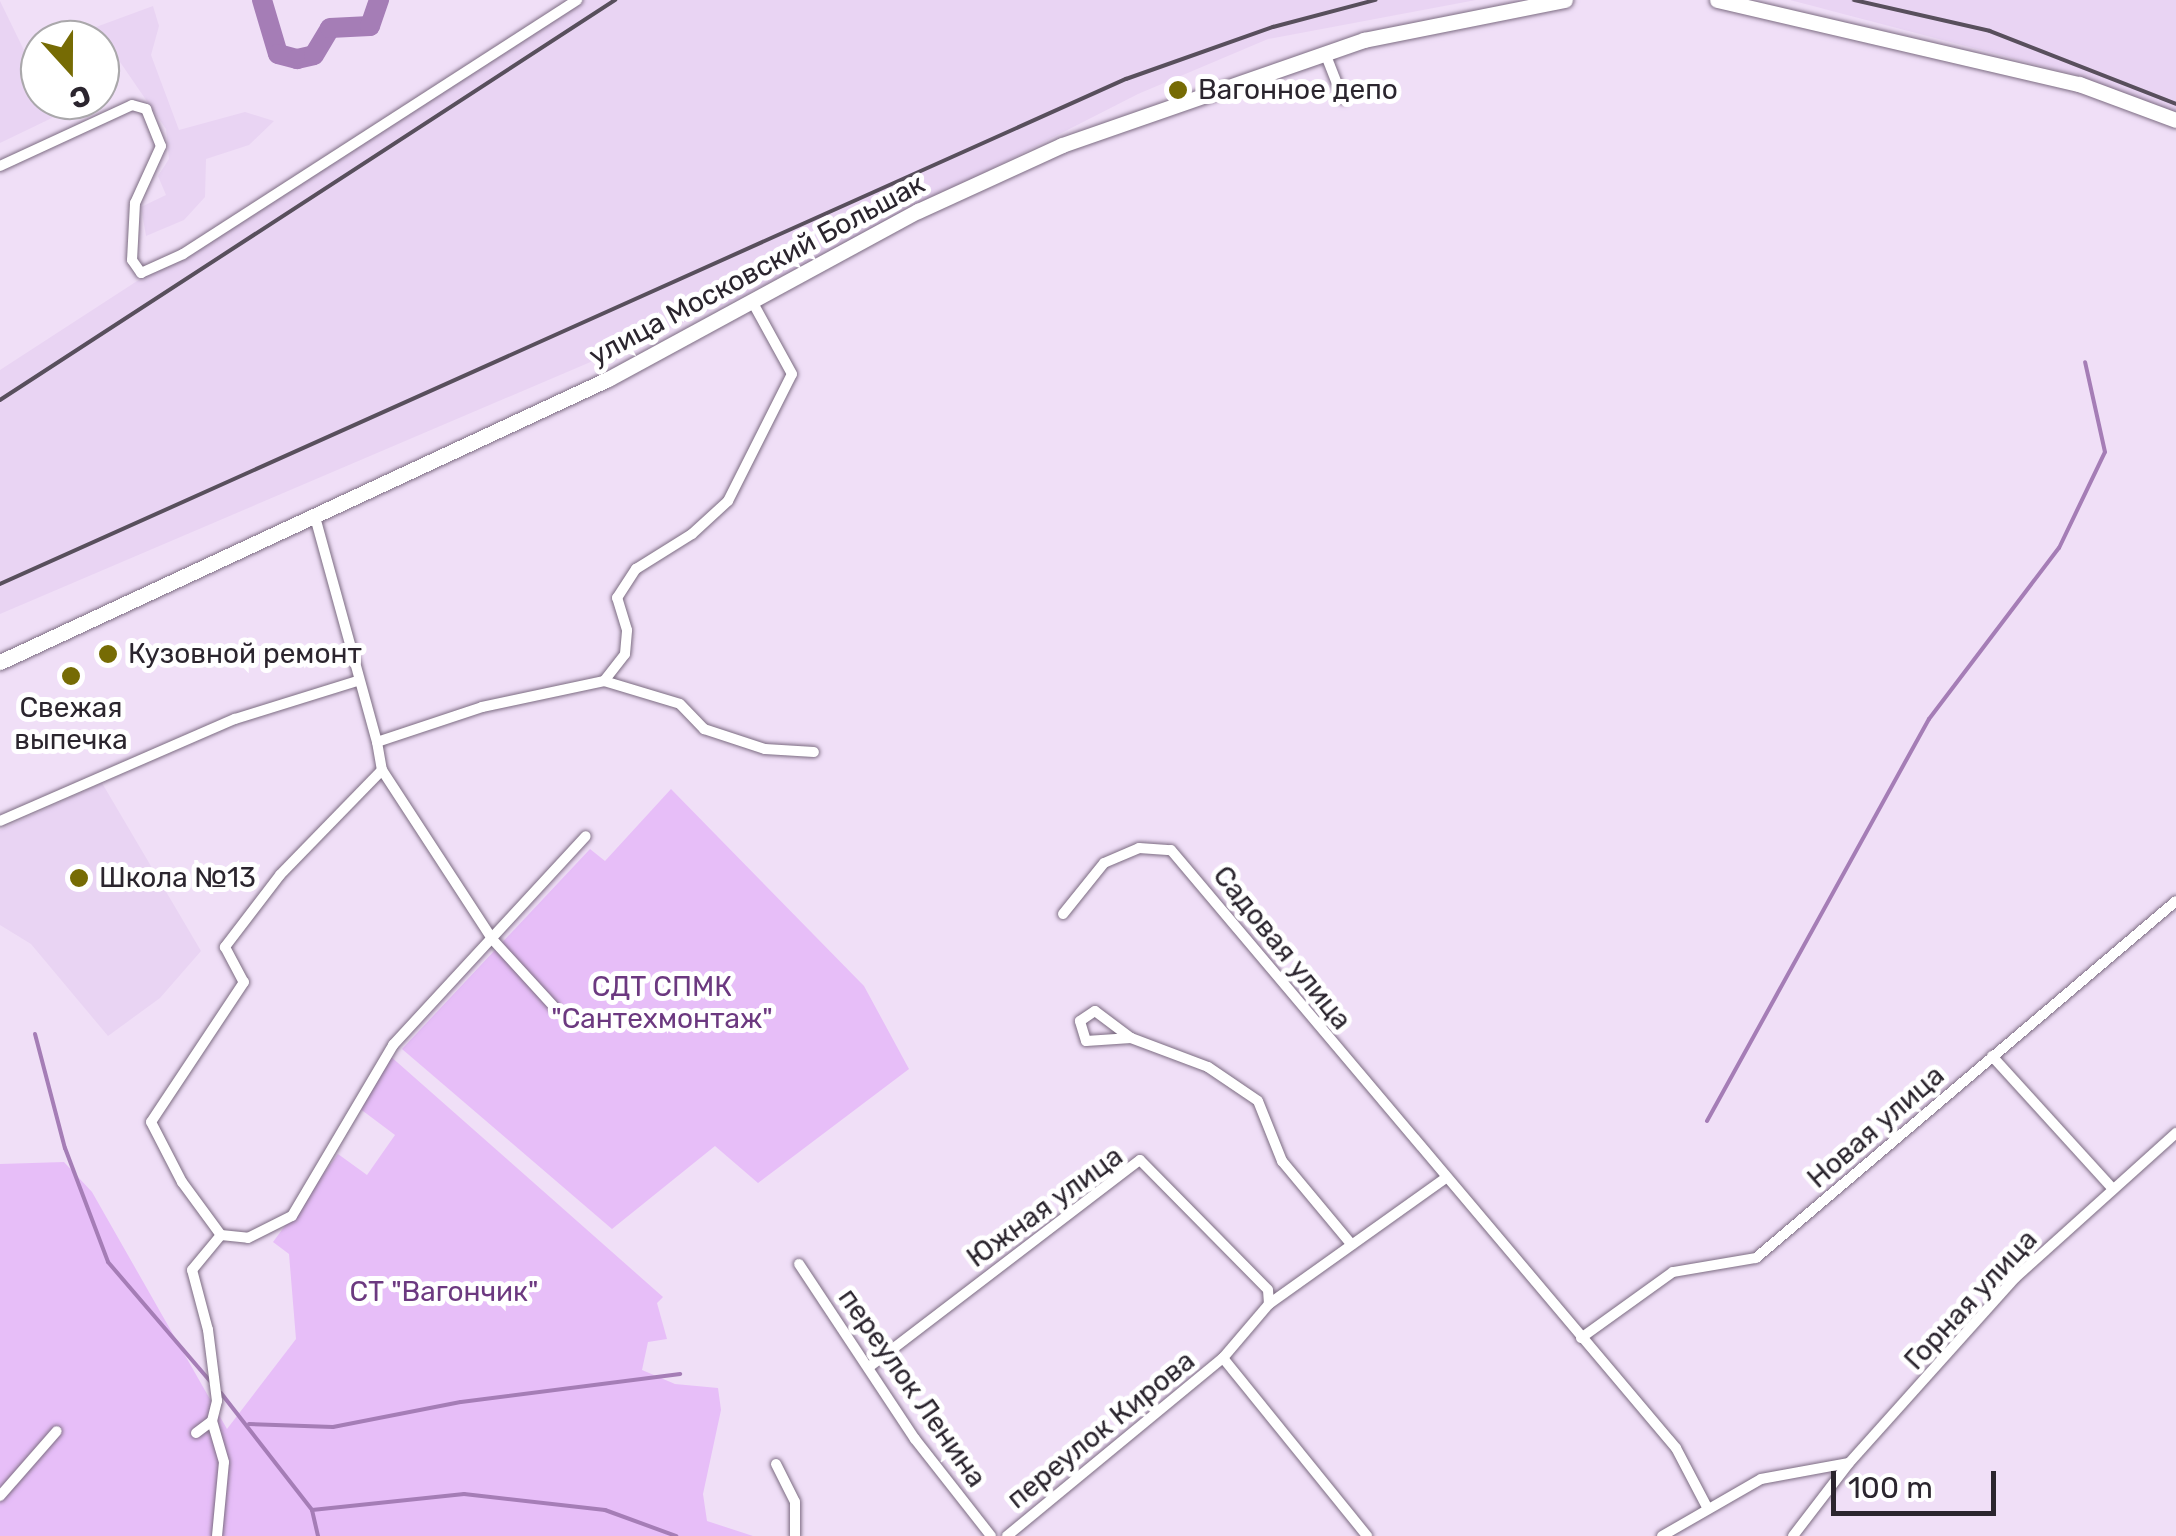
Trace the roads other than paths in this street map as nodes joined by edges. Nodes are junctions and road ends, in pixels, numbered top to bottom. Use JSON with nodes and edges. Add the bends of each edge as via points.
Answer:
{"nodes":[{"id":1,"x":577,"y":0,"type":"edge"},
{"id":2,"x":1565,"y":0,"type":"edge"},
{"id":3,"x":1717,"y":0,"type":"edge"},
{"id":4,"x":1325,"y":52,"type":"junction"},
{"id":5,"x":1343,"y":99,"type":"dead end"},
{"id":6,"x":2176,"y":120,"type":"edge"},
{"id":7,"x":0,"y":166,"type":"edge"},
{"id":8,"x":753,"y":303,"type":"junction"},
{"id":9,"x":315,"y":517,"type":"junction"},
{"id":10,"x":0,"y":662,"type":"edge"},
{"id":11,"x":357,"y":681,"type":"junction"},
{"id":12,"x":604,"y":682,"type":"junction"},
{"id":13,"x":377,"y":742,"type":"junction"},
{"id":14,"x":814,"y":752,"type":"dead end"},
{"id":15,"x":382,"y":770,"type":"junction"},
{"id":16,"x":0,"y":822,"type":"edge"},
{"id":17,"x":586,"y":836,"type":"dead end"},
{"id":18,"x":2176,"y":901,"type":"edge"},
{"id":19,"x":1063,"y":914,"type":"dead end"},
{"id":20,"x":493,"y":940,"type":"junction"},
{"id":21,"x":555,"y":1008,"type":"dead end"},
{"id":22,"x":1132,"y":1038,"type":"junction"},
{"id":23,"x":1992,"y":1056,"type":"junction"},
{"id":24,"x":2176,"y":1133,"type":"edge"},
{"id":25,"x":1443,"y":1180,"type":"junction"},
{"id":26,"x":2113,"y":1189,"type":"junction"},
{"id":27,"x":221,"y":1235,"type":"junction"},
{"id":28,"x":1352,"y":1245,"type":"junction"},
{"id":29,"x":799,"y":1264,"type":"dead end"},
{"id":30,"x":1268,"y":1290,"type":"junction"},
{"id":31,"x":1283,"y":1294,"type":"junction"},
{"id":32,"x":1269,"y":1304,"type":"junction"},
{"id":33,"x":1580,"y":1338,"type":"junction"},
{"id":34,"x":1223,"y":1358,"type":"junction"},
{"id":35,"x":869,"y":1368,"type":"junction"},
{"id":36,"x":212,"y":1421,"type":"junction"},
{"id":37,"x":57,"y":1431,"type":"dead end"},
{"id":38,"x":196,"y":1433,"type":"dead end"},
{"id":39,"x":1849,"y":1463,"type":"junction"},
{"id":40,"x":776,"y":1464,"type":"dead end"},
{"id":41,"x":0,"y":1496,"type":"edge"},
{"id":42,"x":1706,"y":1507,"type":"junction"},
{"id":43,"x":217,"y":1536,"type":"edge"},
{"id":44,"x":795,"y":1536,"type":"edge"},
{"id":45,"x":991,"y":1536,"type":"edge"},
{"id":46,"x":1006,"y":1536,"type":"edge"},
{"id":47,"x":1367,"y":1536,"type":"edge"},
{"id":48,"x":1662,"y":1536,"type":"edge"},
{"id":49,"x":1792,"y":1536,"type":"edge"}],
"edges":[{"from":1,"to":7,"type":"street","via":[[195,247],[141,272],[132,260],[135,204],[162,146],[146,109],[132,105]]},
{"from":2,"to":4,"type":"street","name":"улица Московский Большак","via":[[1491,10]]},
{"from":3,"to":6,"type":"street","via":[[2079,84]]},
{"from":4,"to":5,"type":"street"},
{"from":4,"to":8,"type":"street","name":"улица Московский Большак","via":[[1062,145],[918,211]]},
{"from":8,"to":9,"type":"street","name":"улица Московский Большак"},
{"from":8,"to":12,"type":"street","via":[[792,374],[728,501],[692,534],[636,569],[617,598],[627,630],[625,654]]},
{"from":9,"to":10,"type":"street","name":"улица Московский Большак"},
{"from":9,"to":11,"type":"street"},
{"from":11,"to":13,"type":"street"},
{"from":11,"to":16,"type":"street","via":[[234,720]]},
{"from":12,"to":13,"type":"street","via":[[482,708]]},
{"from":12,"to":14,"type":"street","via":[[680,704],[704,729],[764,749]]},
{"from":13,"to":15,"type":"street"},
{"from":15,"to":20,"type":"street"},
{"from":15,"to":27,"type":"street","via":[[280,875],[226,947],[244,982],[151,1122],[182,1182]]},
{"from":17,"to":20,"type":"street"},
{"from":18,"to":23,"type":"street","name":"Новая улица"},
{"from":19,"to":25,"type":"street","name":"Садовая улица","via":[[1104,863],[1139,848],[1171,850]]},
{"from":20,"to":21,"type":"street"},
{"from":20,"to":27,"type":"street","via":[[393,1045],[292,1216],[248,1238]]},
{"from":22,"to":22,"type":"street","via":[[1095,1011],[1080,1021],[1086,1042]]},
{"from":22,"to":28,"type":"street","via":[[1208,1067],[1258,1101],[1282,1160]]},
{"from":23,"to":26,"type":"street"},
{"from":23,"to":33,"type":"street","name":"Новая улица","via":[[1756,1258],[1672,1272]]},
{"from":24,"to":26,"type":"street","name":"Горная улица"},
{"from":25,"to":28,"type":"street"},
{"from":25,"to":33,"type":"street","name":"Садовая улица"},
{"from":26,"to":39,"type":"street","name":"Горная улица","via":[[2015,1278]]},
{"from":27,"to":36,"type":"street","via":[[192,1270],[208,1330]]},
{"from":28,"to":31,"type":"street","name":"переулок Кирова"},
{"from":29,"to":35,"type":"street","name":"переулок Ленина"},
{"from":30,"to":31,"type":"street"},
{"from":30,"to":32,"type":"street"},
{"from":30,"to":35,"type":"street","name":"Южная улица","via":[[1140,1160]]},
{"from":31,"to":32,"type":"street","name":"переулок Кирова"},
{"from":32,"to":34,"type":"street","name":"переулок Кирова"},
{"from":33,"to":42,"type":"street","name":"Садовая улица","via":[[1676,1448]]},
{"from":34,"to":46,"type":"street","name":"переулок Кирова"},
{"from":34,"to":47,"type":"street"},
{"from":35,"to":45,"type":"street","name":"переулок Ленина"},
{"from":36,"to":38,"type":"street"},
{"from":36,"to":43,"type":"street","via":[[224,1462]]},
{"from":37,"to":41,"type":"street"},
{"from":39,"to":42,"type":"street","via":[[1761,1480]]},
{"from":39,"to":49,"type":"street","name":"Горная улица"},
{"from":40,"to":44,"type":"street","via":[[795,1502]]},
{"from":42,"to":48,"type":"street"}]}
